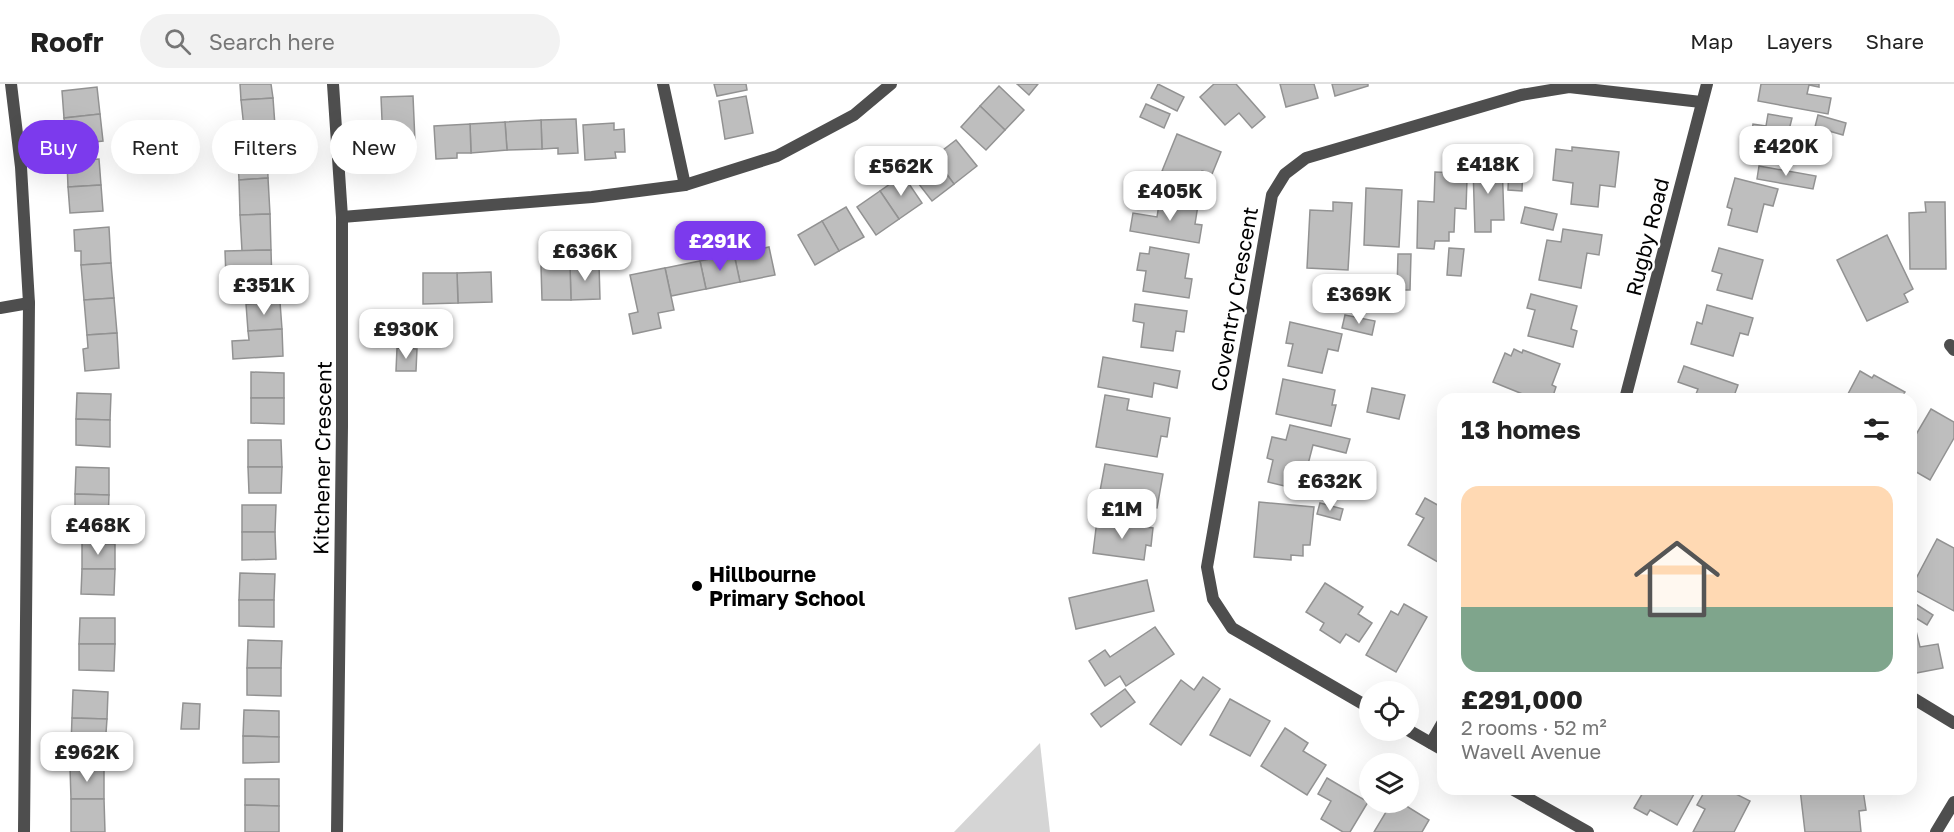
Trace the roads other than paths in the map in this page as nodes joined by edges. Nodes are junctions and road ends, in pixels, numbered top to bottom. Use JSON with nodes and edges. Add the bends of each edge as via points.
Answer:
{"nodes":[{"id":1,"x":11,"y":84,"type":"edge"},
{"id":2,"x":333,"y":84,"type":"edge"},
{"id":3,"x":663,"y":84,"type":"edge"},
{"id":4,"x":891,"y":84,"type":"edge"},
{"id":5,"x":1707,"y":84,"type":"edge"},
{"id":6,"x":1701,"y":102,"type":"junction"},
{"id":7,"x":685,"y":185,"type":"junction"},
{"id":8,"x":342,"y":217,"type":"junction"},
{"id":9,"x":29,"y":303,"type":"junction"},
{"id":10,"x":0,"y":308,"type":"edge"},
{"id":11,"x":1627,"y":393,"type":"edge"},
{"id":12,"x":1917,"y":701,"type":"edge"},
{"id":13,"x":1359,"y":702,"type":"edge"},
{"id":14,"x":1954,"y":723,"type":"edge"},
{"id":15,"x":1437,"y":732,"type":"edge"},
{"id":16,"x":1419,"y":736,"type":"edge"},
{"id":17,"x":1431,"y":743,"type":"junction"},
{"id":18,"x":1437,"y":746,"type":"edge"},
{"id":19,"x":1523,"y":795,"type":"edge"},
{"id":20,"x":1954,"y":802,"type":"edge"},
{"id":21,"x":24,"y":832,"type":"edge"},
{"id":22,"x":337,"y":832,"type":"edge"},
{"id":23,"x":1588,"y":832,"type":"edge"},
{"id":24,"x":1936,"y":832,"type":"edge"}],
"edges":[{"from":1,"to":9,"type":"street","via":[[21,167]]},
{"from":2,"to":8,"type":"street","name":"Kitchener Crescent"},
{"from":3,"to":7,"type":"street"},
{"from":4,"to":7,"type":"street","via":[[854,115],[777,156]]},
{"from":5,"to":6,"type":"street","name":"Rugby Road"},
{"from":6,"to":11,"type":"street","name":"Rugby Road"},
{"from":6,"to":13,"type":"street","name":"Coventry Crescent","via":[[1569,87],[1521,95],[1306,158],[1285,174],[1272,195],[1207,567],[1213,599],[1232,627]]},
{"from":7,"to":8,"type":"street","via":[[592,197]]},
{"from":8,"to":22,"type":"street","name":"Kitchener Crescent"},
{"from":9,"to":10,"type":"street"},
{"from":9,"to":21,"type":"street"},
{"from":12,"to":14,"type":"street"},
{"from":15,"to":17,"type":"street"},
{"from":16,"to":17,"type":"street"},
{"from":17,"to":18,"type":"street"},
{"from":19,"to":23,"type":"street"},
{"from":20,"to":24,"type":"street"}]}
